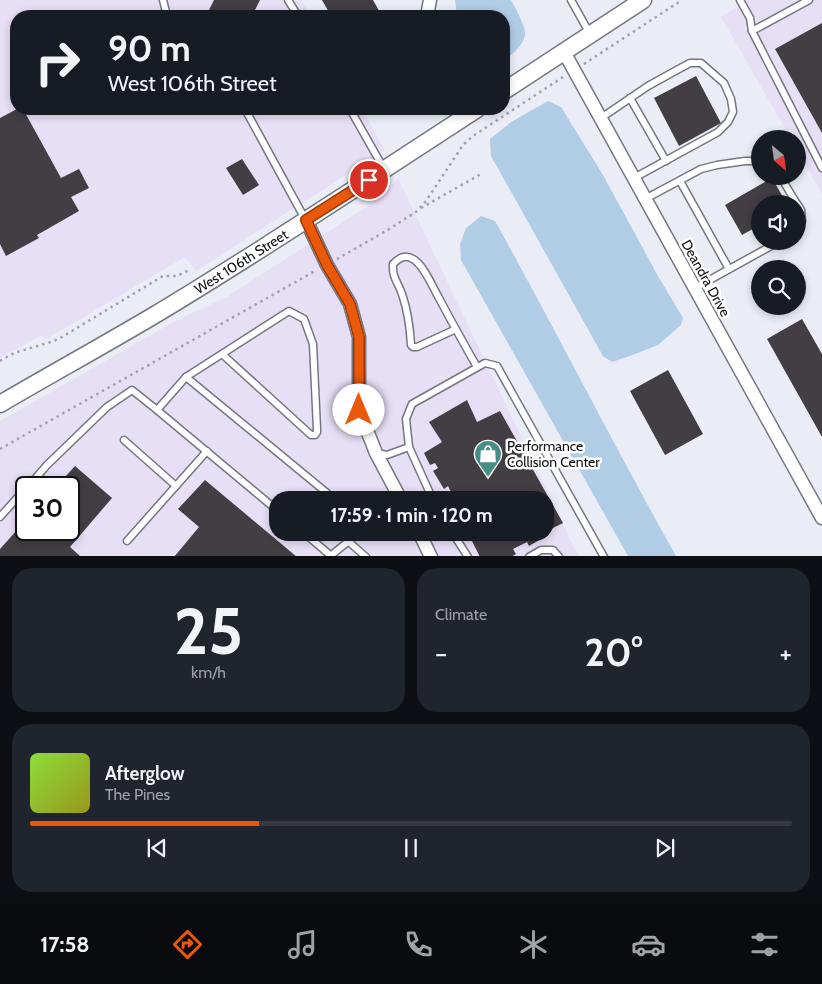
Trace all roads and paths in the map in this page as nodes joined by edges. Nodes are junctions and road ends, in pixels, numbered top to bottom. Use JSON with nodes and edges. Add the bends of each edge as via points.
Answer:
{"nodes":[{"id":1,"x":571,"y":0,"type":"edge"},
{"id":2,"x":643,"y":0,"type":"edge"},
{"id":3,"x":682,"y":0,"type":"edge"},
{"id":4,"x":740,"y":0,"type":"edge"},
{"id":5,"x":809,"y":0,"type":"edge"},
{"id":6,"x":752,"y":31,"type":"junction"},
{"id":7,"x":590,"y":35,"type":"junction"},
{"id":8,"x":564,"y":52,"type":"junction"},
{"id":9,"x":574,"y":70,"type":"junction"},
{"id":10,"x":510,"y":87,"type":"edge"},
{"id":11,"x":630,"y":98,"type":"junction"},
{"id":12,"x":510,"y":112,"type":"edge"},
{"id":13,"x":248,"y":115,"type":"edge"},
{"id":14,"x":353,"y":115,"type":"edge"},
{"id":15,"x":457,"y":115,"type":"edge"},
{"id":16,"x":505,"y":115,"type":"edge"},
{"id":17,"x":601,"y":118,"type":"junction"},
{"id":18,"x":666,"y":161,"type":"junction"},
{"id":19,"x":751,"y":162,"type":"edge"},
{"id":20,"x":822,"y":168,"type":"edge"},
{"id":21,"x":384,"y":170,"type":"junction"},
{"id":22,"x":481,"y":174,"type":"dead end"},
{"id":23,"x":634,"y":178,"type":"junction"},
{"id":24,"x":680,"y":180,"type":"junction"},
{"id":25,"x":645,"y":199,"type":"junction"},
{"id":26,"x":417,"y":211,"type":"junction"},
{"id":27,"x":306,"y":220,"type":"junction"},
{"id":28,"x":764,"y":250,"type":"edge"},
{"id":29,"x":327,"y":265,"type":"junction"},
{"id":30,"x":189,"y":270,"type":"dead end"},
{"id":31,"x":729,"y":270,"type":"junction"},
{"id":32,"x":695,"y":288,"type":"junction"},
{"id":33,"x":456,"y":329,"type":"junction"},
{"id":34,"x":222,"y":354,"type":"junction"},
{"id":35,"x":0,"y":361,"type":"edge"},
{"id":36,"x":477,"y":368,"type":"junction"},
{"id":37,"x":186,"y":377,"type":"junction"},
{"id":38,"x":0,"y":404,"type":"edge"},
{"id":39,"x":157,"y":410,"type":"junction"},
{"id":40,"x":124,"y":440,"type":"dead end"},
{"id":41,"x":409,"y":447,"type":"junction"},
{"id":42,"x":0,"y":449,"type":"edge"},
{"id":43,"x":207,"y":451,"type":"junction"},
{"id":44,"x":376,"y":453,"type":"junction"},
{"id":45,"x":37,"y":476,"type":"edge"},
{"id":46,"x":176,"y":486,"type":"junction"},
{"id":47,"x":325,"y":491,"type":"edge"},
{"id":48,"x":396,"y":491,"type":"edge"},
{"id":49,"x":429,"y":491,"type":"edge"},
{"id":50,"x":15,"y":501,"type":"edge"},
{"id":51,"x":269,"y":503,"type":"edge"},
{"id":52,"x":0,"y":518,"type":"edge"},
{"id":53,"x":822,"y":518,"type":"edge"},
{"id":54,"x":127,"y":541,"type":"dead end"},
{"id":55,"x":313,"y":541,"type":"edge"},
{"id":56,"x":423,"y":541,"type":"edge"},
{"id":57,"x":458,"y":541,"type":"edge"},
{"id":58,"x":349,"y":542,"type":"joint"},
{"id":59,"x":330,"y":556,"type":"edge"},
{"id":60,"x":366,"y":556,"type":"edge"},
{"id":61,"x":432,"y":556,"type":"edge"},
{"id":62,"x":468,"y":556,"type":"edge"},
{"id":63,"x":529,"y":556,"type":"edge"},
{"id":64,"x":559,"y":556,"type":"edge"},
{"id":65,"x":604,"y":556,"type":"edge"}],
"edges":[{"from":1,"to":7,"type":"lane"},
{"from":2,"to":7,"type":"street"},
{"from":3,"to":9,"type":"path"},
{"from":4,"to":6,"type":"lane","via":[[750,18]]},
{"from":5,"to":6,"type":"lane"},
{"from":6,"to":20,"type":"lane"},
{"from":7,"to":8,"type":"street"},
{"from":8,"to":9,"type":"street","name":"Deandra Drive"},
{"from":8,"to":10,"type":"street"},
{"from":9,"to":12,"type":"path"},
{"from":9,"to":17,"type":"street","name":"Deandra Drive"},
{"from":11,"to":17,"type":"lane"},
{"from":11,"to":18,"type":"lane"},
{"from":11,"to":18,"type":"lane","via":[[690,63],[702,63],[724,83],[733,112],[728,122],[718,132]]},
{"from":13,"to":27,"type":"lane"},
{"from":14,"to":21,"type":"lane"},
{"from":15,"to":21,"type":"street","name":"West 106th Street"},
{"from":16,"to":26,"type":"path","via":[[463,144]]},
{"from":17,"to":23,"type":"street","name":"Deandra Drive"},
{"from":18,"to":23,"type":"lane"},
{"from":19,"to":24,"type":"lane","via":[[701,169]]},
{"from":21,"to":27,"type":"street","name":"West 106th Street"},
{"from":22,"to":26,"type":"path"},
{"from":23,"to":25,"type":"street","name":"Deandra Drive"},
{"from":24,"to":25,"type":"lane"},
{"from":24,"to":31,"type":"lane"},
{"from":25,"to":32,"type":"street","name":"Deandra Drive"},
{"from":26,"to":29,"type":"path"},
{"from":27,"to":29,"type":"street"},
{"from":27,"to":38,"type":"street","name":"West 106th Street","via":[[158,313]]},
{"from":28,"to":31,"type":"lane"},
{"from":29,"to":42,"type":"path"},
{"from":29,"to":44,"type":"street","via":[[350,304],[359,337],[359,410]]},
{"from":30,"to":35,"type":"path","via":[[177,276],[163,276],[62,337]]},
{"from":31,"to":32,"type":"lane"},
{"from":32,"to":53,"type":"street","name":"Deandra Drive"},
{"from":33,"to":33,"type":"lane","via":[[419,264],[405,256],[392,264],[392,273],[410,322],[413,348]]},
{"from":33,"to":36,"type":"lane"},
{"from":34,"to":34,"type":"lane","via":[[289,311],[304,319],[313,344],[315,435],[311,435]]},
{"from":34,"to":37,"type":"lane"},
{"from":36,"to":41,"type":"lane","via":[[412,404],[406,419]]},
{"from":36,"to":65,"type":"lane","via":[[484,363],[497,366]]},
{"from":37,"to":39,"type":"lane"},
{"from":37,"to":47,"type":"lane"},
{"from":39,"to":43,"type":"lane"},
{"from":39,"to":45,"type":"lane","via":[[132,390],[107,407]]},
{"from":40,"to":46,"type":"lane"},
{"from":41,"to":44,"type":"lane","via":[[387,455]]},
{"from":41,"to":49,"type":"lane"},
{"from":43,"to":46,"type":"lane"},
{"from":43,"to":51,"type":"lane"},
{"from":44,"to":48,"type":"street"},
{"from":46,"to":54,"type":"lane"},
{"from":50,"to":52,"type":"lane"},
{"from":55,"to":59,"type":"lane"},
{"from":56,"to":61,"type":"street"},
{"from":57,"to":62,"type":"lane"},
{"from":58,"to":59,"type":"lane"},
{"from":58,"to":60,"type":"lane"},
{"from":63,"to":64,"type":"lane","via":[[541,550],[553,550]]}]}
